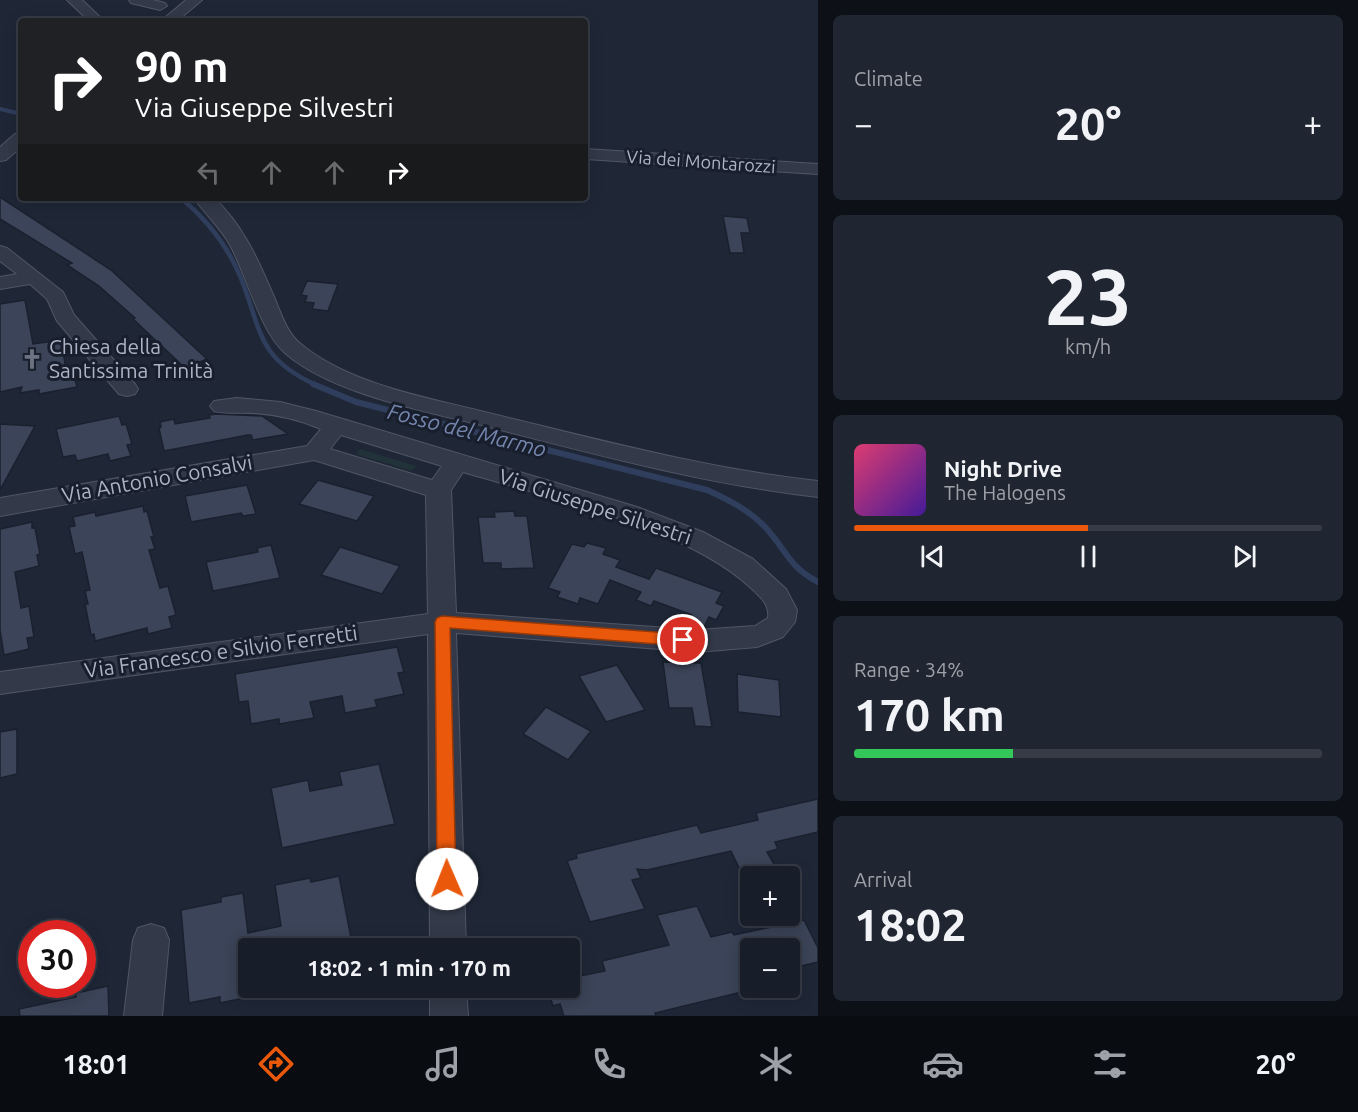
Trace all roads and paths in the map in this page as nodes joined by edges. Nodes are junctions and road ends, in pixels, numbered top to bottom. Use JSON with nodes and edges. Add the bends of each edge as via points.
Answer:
{"nodes":[{"id":1,"x":74,"y":0,"type":"edge"},
{"id":2,"x":136,"y":0,"type":"edge"},
{"id":3,"x":195,"y":0,"type":"edge"},
{"id":4,"x":160,"y":6,"type":"dead end"},
{"id":5,"x":94,"y":18,"type":"edge"},
{"id":6,"x":172,"y":18,"type":"edge"},
{"id":7,"x":18,"y":141,"type":"edge"},
{"id":8,"x":588,"y":154,"type":"edge"},
{"id":9,"x":0,"y":156,"type":"edge"},
{"id":10,"x":818,"y":169,"type":"edge"},
{"id":11,"x":206,"y":201,"type":"edge"},
{"id":12,"x":0,"y":252,"type":"edge"},
{"id":13,"x":34,"y":276,"type":"junction"},
{"id":14,"x":0,"y":283,"type":"edge"},
{"id":15,"x":127,"y":389,"type":"dead end"},
{"id":16,"x":222,"y":406,"type":"dead end"},
{"id":17,"x":336,"y":426,"type":"junction"},
{"id":18,"x":315,"y":452,"type":"junction"},
{"id":19,"x":457,"y":462,"type":"junction"},
{"id":20,"x":818,"y":489,"type":"edge"},
{"id":21,"x":438,"y":490,"type":"junction"},
{"id":22,"x":0,"y":507,"type":"edge"},
{"id":23,"x":442,"y":622,"type":"junction"},
{"id":24,"x":0,"y":683,"type":"edge"},
{"id":25,"x":448,"y":938,"type":"edge"},
{"id":26,"x":151,"y":940,"type":"dead end"},
{"id":27,"x":448,"y":998,"type":"edge"},
{"id":28,"x":143,"y":1016,"type":"edge"},
{"id":29,"x":449,"y":1016,"type":"edge"}],
"edges":[{"from":1,"to":5,"type":"street"},
{"from":2,"to":4,"type":"street"},
{"from":3,"to":6,"type":"street"},
{"from":7,"to":9,"type":"street"},
{"from":8,"to":10,"type":"street","name":"Via dei Montarozzi"},
{"from":11,"to":20,"type":"street","via":[[240,247],[285,341],[318,365],[414,400],[656,462],[735,479]]},
{"from":12,"to":13,"type":"street"},
{"from":13,"to":14,"type":"street"},
{"from":13,"to":15,"type":"street","via":[[56,296],[64,317]]},
{"from":16,"to":17,"type":"street","via":[[280,407]]},
{"from":17,"to":18,"type":"street"},
{"from":17,"to":19,"type":"street"},
{"from":18,"to":21,"type":"street"},
{"from":18,"to":22,"type":"street","name":"Via Antonio Consalvi"},
{"from":19,"to":21,"type":"street"},
{"from":19,"to":23,"type":"street","name":"Via Giuseppe Silvestri","via":[[628,513],[694,538],[753,574],[781,602],[783,615],[777,626],[765,633],[718,641]]},
{"from":21,"to":23,"type":"street"},
{"from":23,"to":24,"type":"street","name":"Via Francesco e Silvio Ferretti"},
{"from":23,"to":25,"type":"street"},
{"from":26,"to":28,"type":"street"},
{"from":27,"to":29,"type":"street"}]}
